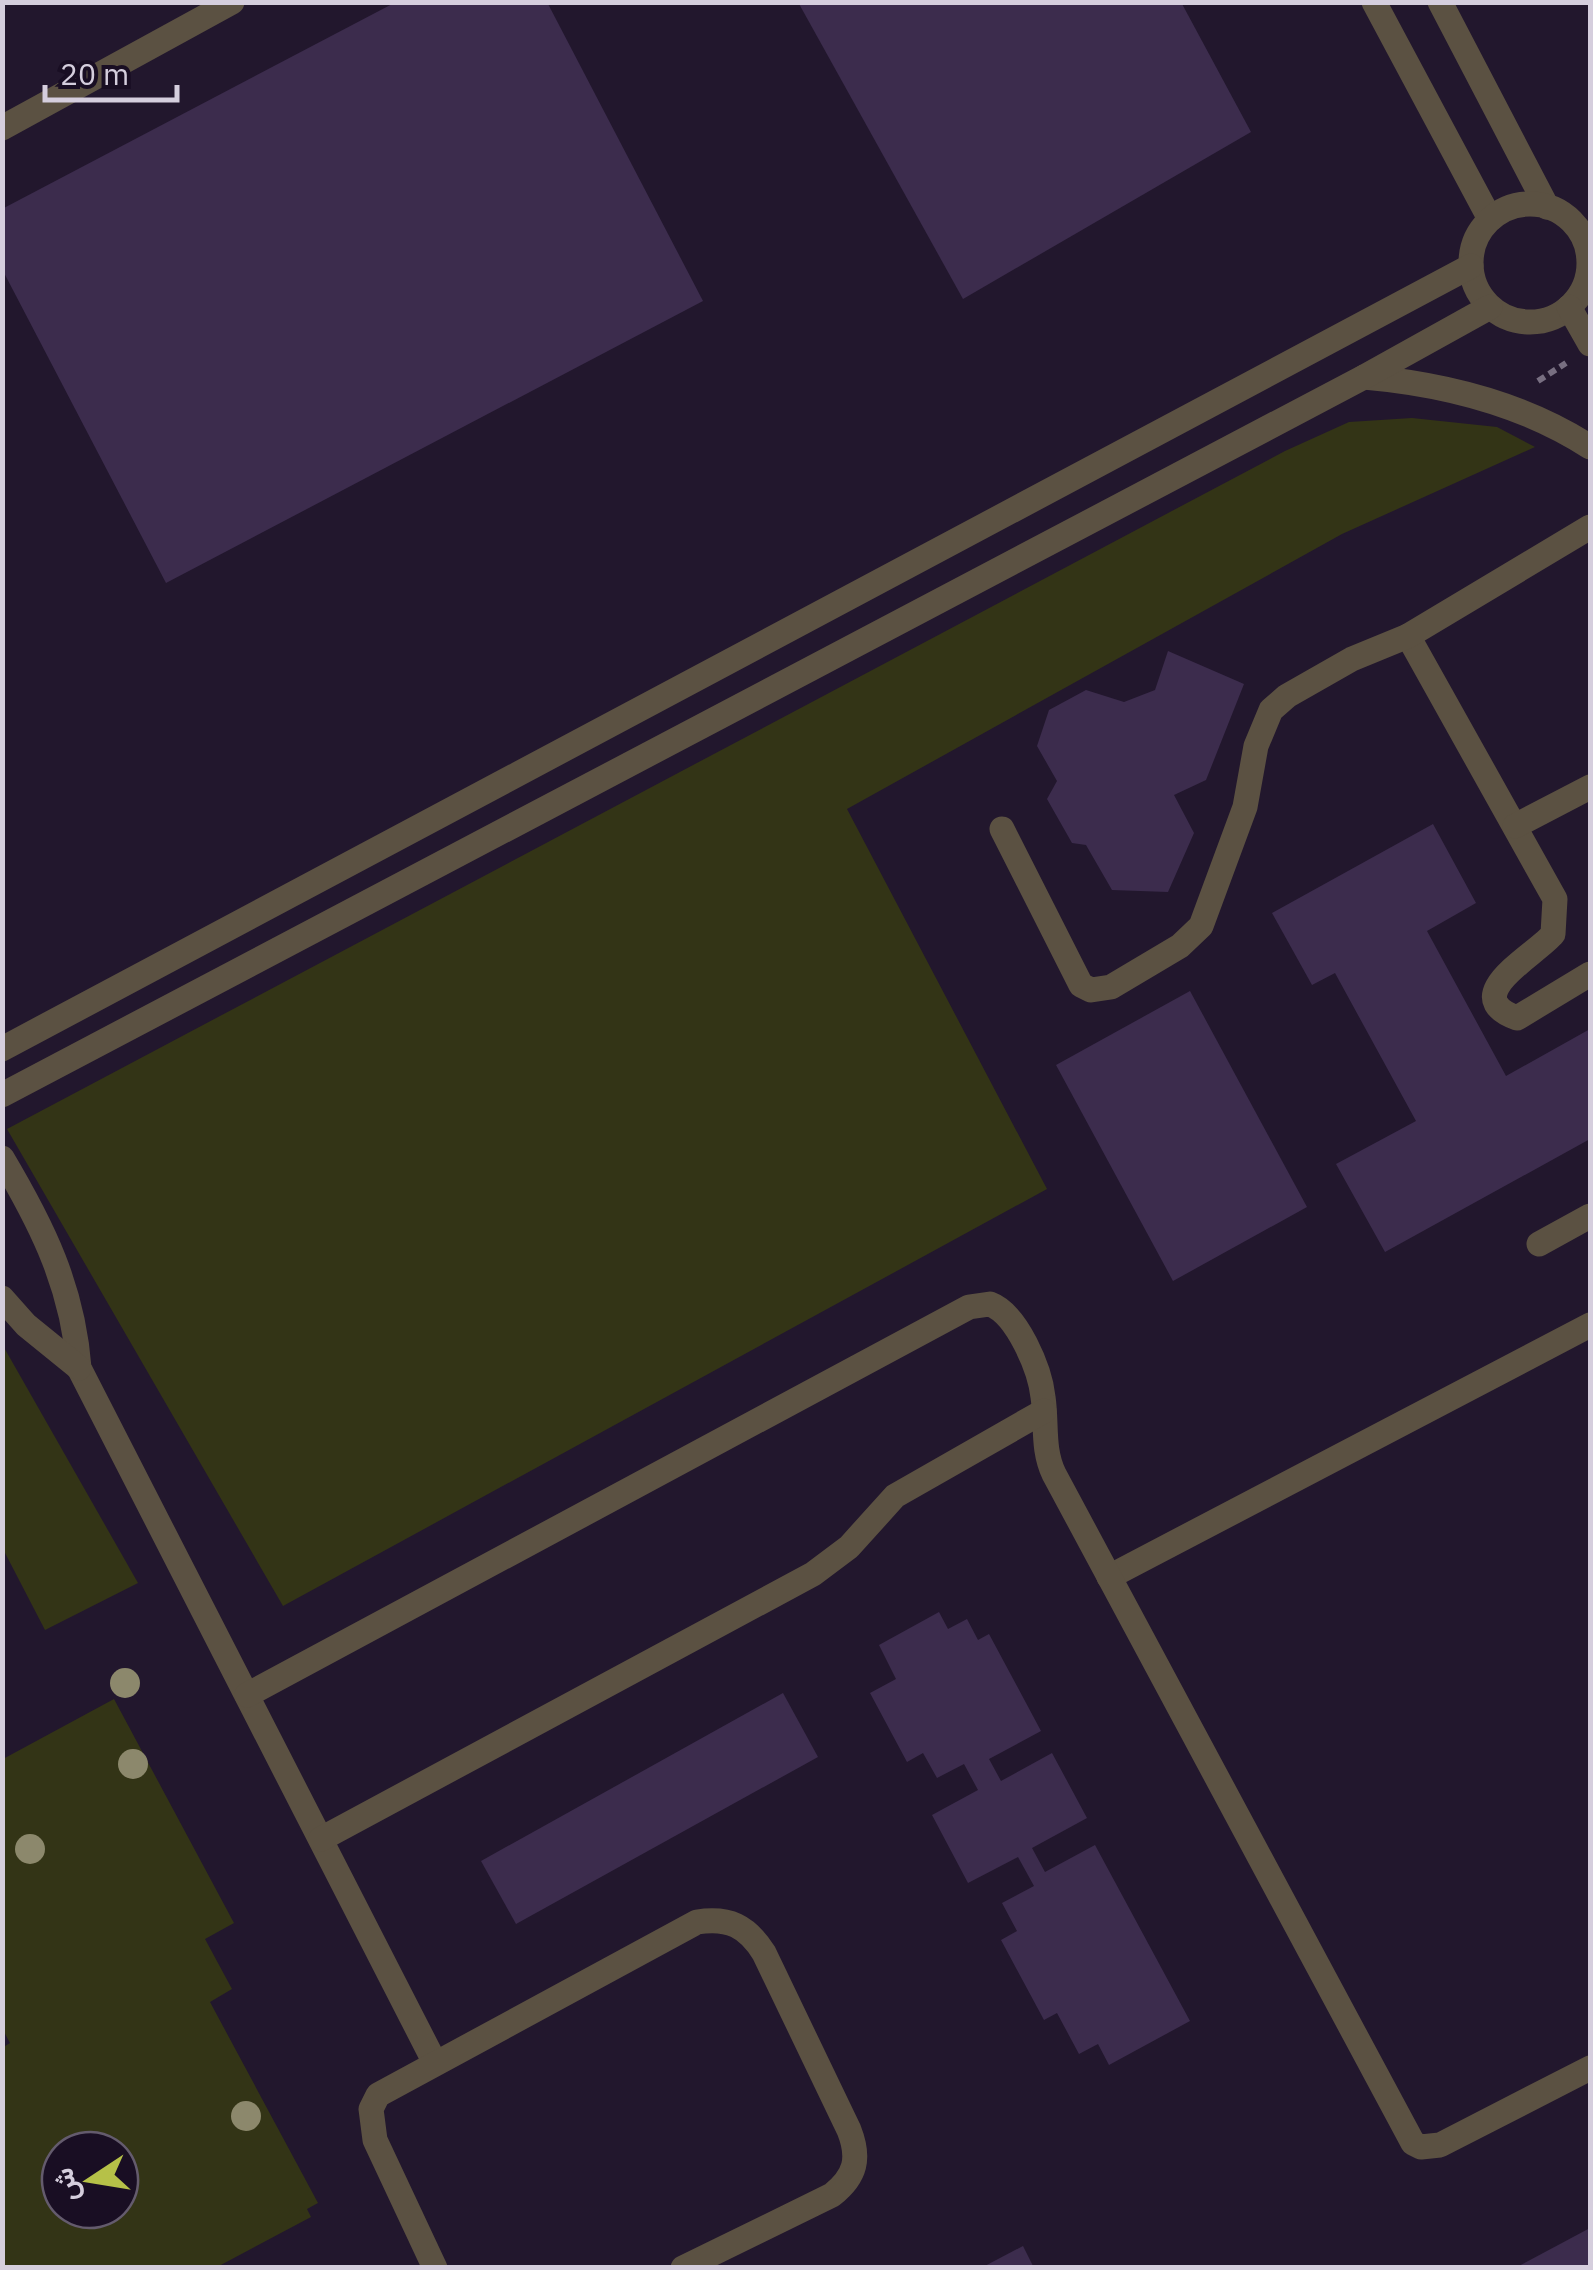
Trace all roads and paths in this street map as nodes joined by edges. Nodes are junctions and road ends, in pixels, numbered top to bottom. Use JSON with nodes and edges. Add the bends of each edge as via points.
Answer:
{"nodes":[{"id":1,"x":232,"y":2,"type":"edge"},
{"id":2,"x":1374,"y":2,"type":"edge"},
{"id":3,"x":1440,"y":2,"type":"edge"},
{"id":4,"x":2,"y":128,"type":"edge"},
{"id":5,"x":1547,"y":206,"type":"junction"},
{"id":6,"x":1490,"y":220,"type":"junction"},
{"id":7,"x":1590,"y":256,"type":"edge"},
{"id":8,"x":1471,"y":266,"type":"junction"},
{"id":9,"x":1490,"y":306,"type":"junction"},
{"id":10,"x":1570,"y":307,"type":"junction"},
{"id":11,"x":1582,"y":351,"type":"edge"},
{"id":12,"x":1364,"y":378,"type":"junction"},
{"id":13,"x":1517,"y":410,"type":"junction"},
{"id":14,"x":1590,"y":447,"type":"edge"},
{"id":15,"x":1590,"y":527,"type":"edge"},
{"id":16,"x":1408,"y":636,"type":"junction"},
{"id":17,"x":1590,"y":787,"type":"edge"},
{"id":18,"x":1515,"y":826,"type":"junction"},
{"id":19,"x":1002,"y":829,"type":"dead end"},
{"id":20,"x":1590,"y":974,"type":"edge"},
{"id":21,"x":2,"y":1049,"type":"edge"},
{"id":22,"x":2,"y":1096,"type":"edge"},
{"id":23,"x":2,"y":1158,"type":"edge"},
{"id":24,"x":1590,"y":1216,"type":"edge"},
{"id":25,"x":1539,"y":1244,"type":"dead end"},
{"id":26,"x":2,"y":1298,"type":"edge"},
{"id":27,"x":1590,"y":1325,"type":"edge"},
{"id":28,"x":80,"y":1368,"type":"junction"},
{"id":29,"x":1044,"y":1412,"type":"junction"},
{"id":30,"x":1110,"y":1577,"type":"junction"},
{"id":31,"x":246,"y":1694,"type":"junction"},
{"id":32,"x":321,"y":1839,"type":"junction"},
{"id":33,"x":434,"y":2062,"type":"junction"},
{"id":34,"x":1590,"y":2068,"type":"edge"},
{"id":35,"x":435,"y":2268,"type":"edge"},
{"id":36,"x":683,"y":2268,"type":"edge"}],
"edges":[{"from":1,"to":4,"type":"street"},
{"from":2,"to":6,"type":"street"},
{"from":3,"to":5,"type":"street"},
{"from":5,"to":6,"type":"street","via":[[1507,208]]},
{"from":5,"to":7,"type":"street","via":[[1568,217]]},
{"from":6,"to":8,"type":"street"},
{"from":7,"to":10,"type":"street","via":[[1582,293]]},
{"from":8,"to":9,"type":"street"},
{"from":8,"to":21,"type":"street"},
{"from":9,"to":10,"type":"street","via":[[1530,323]]},
{"from":9,"to":12,"type":"street"},
{"from":10,"to":11,"type":"street"},
{"from":11,"to":13,"type":"path","via":[[1540,378]]},
{"from":12,"to":13,"type":"street","via":[[1452,390]]},
{"from":12,"to":22,"type":"street"},
{"from":13,"to":14,"type":"street"},
{"from":15,"to":16,"type":"street"},
{"from":16,"to":18,"type":"street"},
{"from":16,"to":19,"type":"street","via":[[1352,659],[1271,710],[1256,746],[1245,807],[1201,926],[1111,987],[1082,985]]},
{"from":17,"to":18,"type":"street"},
{"from":18,"to":20,"type":"street","via":[[1555,900],[1556,924],[1546,942],[1503,976],[1495,1002],[1517,1018]]},
{"from":23,"to":28,"type":"street","via":[[62,1272]]},
{"from":24,"to":25,"type":"street"},
{"from":26,"to":28,"type":"street"},
{"from":27,"to":30,"type":"street"},
{"from":28,"to":31,"type":"street"},
{"from":29,"to":30,"type":"street","via":[[1048,1463]]},
{"from":29,"to":31,"type":"street","via":[[1036,1370],[1007,1315],[990,1304],[970,1308]]},
{"from":29,"to":32,"type":"street","via":[[895,1496],[849,1547],[813,1574]]},
{"from":30,"to":34,"type":"street","via":[[1412,2142],[1440,2145]]},
{"from":31,"to":32,"type":"street"},
{"from":32,"to":33,"type":"street"},
{"from":33,"to":35,"type":"street","via":[[378,2095],[370,2125]]},
{"from":33,"to":36,"type":"street","via":[[697,1922],[727,1921],[753,1936],[849,2130],[856,2166],[832,2194]]}]}
